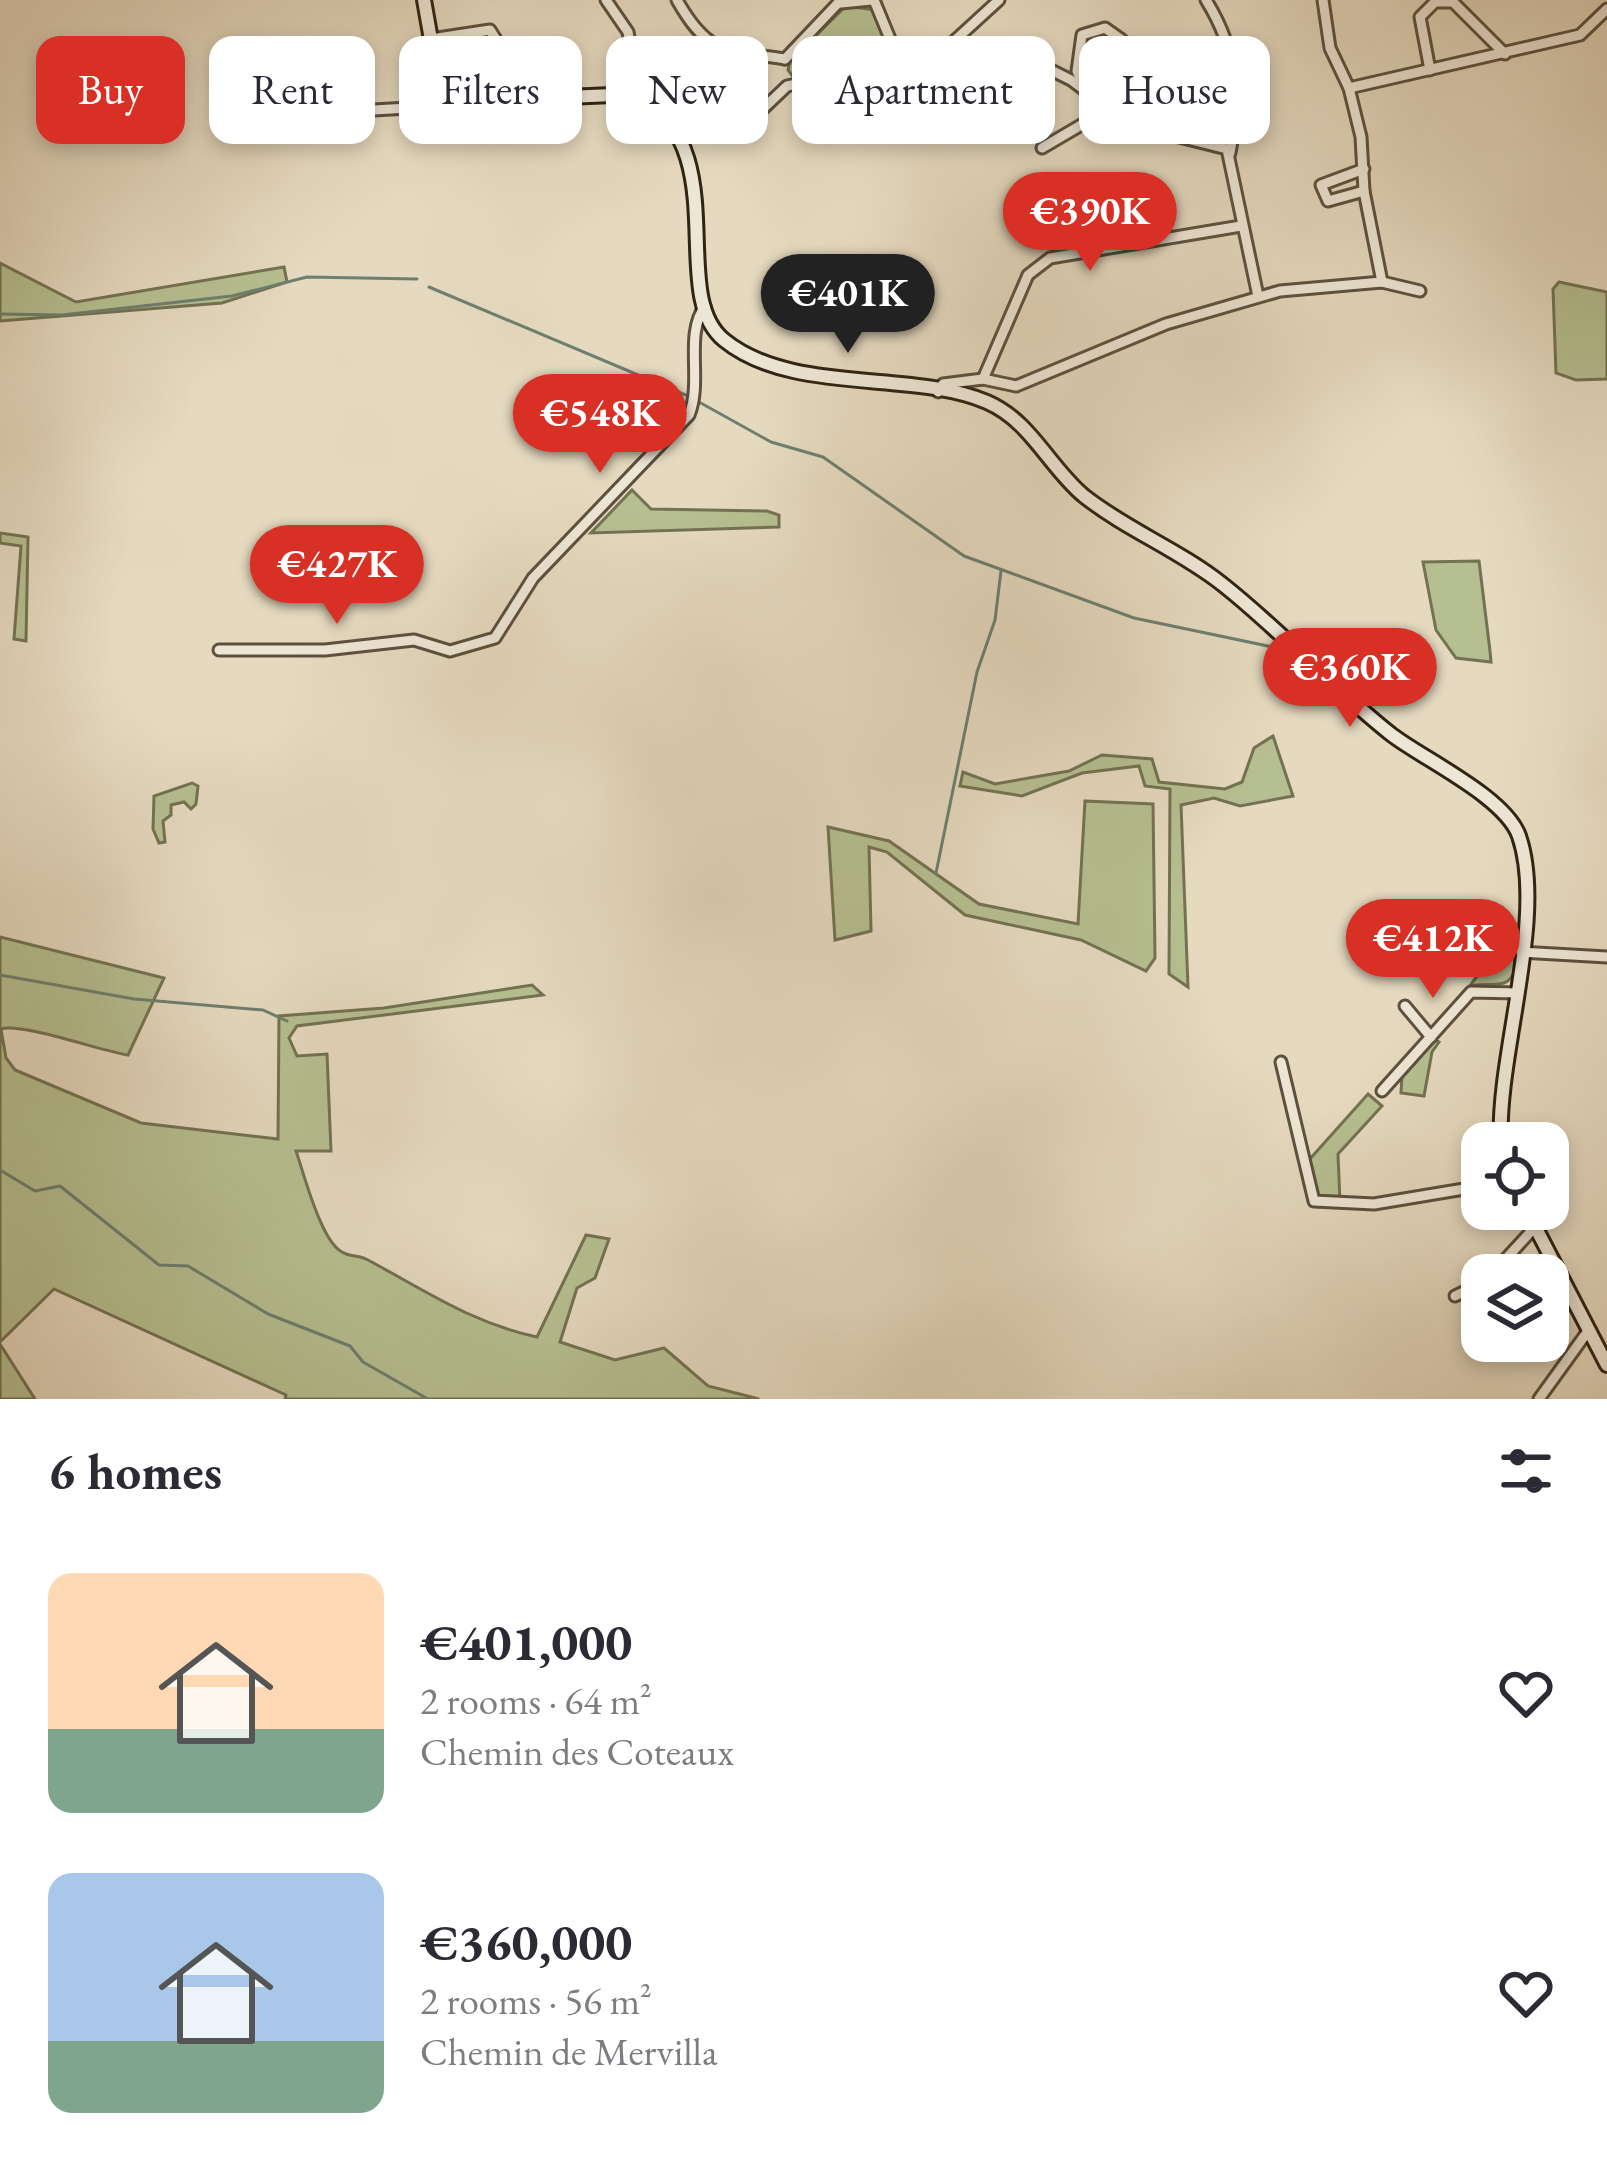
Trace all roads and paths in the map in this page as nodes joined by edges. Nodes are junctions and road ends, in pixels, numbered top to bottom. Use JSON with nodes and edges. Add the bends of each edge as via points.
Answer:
{"nodes":[{"id":1,"x":424,"y":0,"type":"edge"},
{"id":2,"x":606,"y":0,"type":"edge"},
{"id":3,"x":677,"y":0,"type":"edge"},
{"id":4,"x":873,"y":0,"type":"edge"},
{"id":5,"x":999,"y":0,"type":"edge"},
{"id":6,"x":1206,"y":0,"type":"edge"},
{"id":7,"x":1323,"y":0,"type":"edge"},
{"id":8,"x":841,"y":2,"type":"edge"},
{"id":9,"x":1607,"y":9,"type":"edge"},
{"id":10,"x":430,"y":36,"type":"edge"},
{"id":11,"x":451,"y":36,"type":"edge"},
{"id":12,"x":494,"y":36,"type":"edge"},
{"id":13,"x":629,"y":36,"type":"edge"},
{"id":14,"x":888,"y":36,"type":"edge"},
{"id":15,"x":965,"y":36,"type":"edge"},
{"id":16,"x":1082,"y":36,"type":"edge"},
{"id":17,"x":1116,"y":36,"type":"edge"},
{"id":18,"x":1505,"y":53,"type":"junction"},
{"id":19,"x":785,"y":59,"type":"junction"},
{"id":20,"x":1430,"y":70,"type":"junction"},
{"id":21,"x":792,"y":86,"type":"edge"},
{"id":22,"x":785,"y":88,"type":"junction"},
{"id":23,"x":1348,"y":88,"type":"junction"},
{"id":24,"x":768,"y":104,"type":"edge"},
{"id":25,"x":1079,"y":127,"type":"edge"},
{"id":26,"x":679,"y":144,"type":"edge"},
{"id":27,"x":1218,"y":144,"type":"edge"},
{"id":28,"x":1042,"y":148,"type":"dead end"},
{"id":29,"x":1230,"y":153,"type":"junction"},
{"id":30,"x":1364,"y":169,"type":"junction"},
{"id":31,"x":1364,"y":190,"type":"junction"},
{"id":32,"x":1241,"y":226,"type":"junction"},
{"id":33,"x":1382,"y":282,"type":"junction"},
{"id":34,"x":1420,"y":291,"type":"dead end"},
{"id":35,"x":1258,"y":296,"type":"junction"},
{"id":36,"x":705,"y":307,"type":"junction"},
{"id":37,"x":983,"y":379,"type":"junction"},
{"id":38,"x":938,"y":392,"type":"junction"},
{"id":39,"x":219,"y":650,"type":"dead end"},
{"id":40,"x":1521,"y":952,"type":"junction"},
{"id":41,"x":1607,"y":957,"type":"edge"},
{"id":42,"x":1518,"y":993,"type":"junction"},
{"id":43,"x":1405,"y":1006,"type":"dead end"},
{"id":44,"x":1431,"y":1037,"type":"junction"},
{"id":45,"x":1281,"y":1062,"type":"dead end"},
{"id":46,"x":1382,"y":1091,"type":"dead end"},
{"id":47,"x":1500,"y":1122,"type":"edge"},
{"id":48,"x":1461,"y":1190,"type":"edge"},
{"id":49,"x":1531,"y":1230,"type":"edge"},
{"id":50,"x":1537,"y":1230,"type":"edge"},
{"id":51,"x":1510,"y":1254,"type":"edge"},
{"id":52,"x":1461,"y":1293,"type":"edge"},
{"id":53,"x":1455,"y":1296,"type":"dead end"},
{"id":54,"x":1591,"y":1336,"type":"junction"},
{"id":55,"x":1607,"y":1365,"type":"edge"},
{"id":56,"x":1539,"y":1399,"type":"edge"}],
"edges":[{"from":1,"to":10,"type":"street"},
{"from":2,"to":13,"type":"street"},
{"from":3,"to":19,"type":"street","via":[[712,48]]},
{"from":4,"to":8,"type":"street"},
{"from":4,"to":14,"type":"street"},
{"from":5,"to":15,"type":"street"},
{"from":6,"to":29,"type":"street","via":[[1230,46],[1239,106]]},
{"from":7,"to":23,"type":"street","via":[[1330,48]]},
{"from":8,"to":19,"type":"street"},
{"from":9,"to":18,"type":"street","via":[[1580,35]]},
{"from":11,"to":12,"type":"street"},
{"from":16,"to":17,"type":"street","via":[[1105,28]]},
{"from":18,"to":20,"type":"street"},
{"from":18,"to":20,"type":"street","via":[[1453,2],[1436,2],[1420,17]]},
{"from":19,"to":22,"type":"street"},
{"from":20,"to":23,"type":"street"},
{"from":21,"to":22,"type":"street"},
{"from":22,"to":24,"type":"street"},
{"from":23,"to":30,"type":"street"},
{"from":25,"to":28,"type":"street"},
{"from":26,"to":36,"type":"street","via":[[694,188]]},
{"from":27,"to":29,"type":"street"},
{"from":29,"to":32,"type":"street"},
{"from":30,"to":31,"type":"street"},
{"from":30,"to":31,"type":"street","via":[[1321,185],[1328,201]]},
{"from":31,"to":33,"type":"street"},
{"from":32,"to":35,"type":"street"},
{"from":32,"to":37,"type":"street","via":[[1050,258],[1028,275]]},
{"from":33,"to":34,"type":"street"},
{"from":33,"to":35,"type":"street"},
{"from":35,"to":37,"type":"street","via":[[1125,339],[1016,386]]},
{"from":36,"to":38,"type":"street","via":[[721,338],[755,356],[830,377]]},
{"from":36,"to":39,"type":"street","via":[[688,415],[533,578],[495,638],[450,651],[414,640]]},
{"from":37,"to":38,"type":"street","via":[[944,384]]},
{"from":38,"to":40,"type":"street","via":[[981,399],[1021,425],[1088,499],[1209,574],[1387,730],[1496,807],[1519,835]]},
{"from":40,"to":41,"type":"street"},
{"from":40,"to":42,"type":"street"},
{"from":42,"to":44,"type":"street","via":[[1472,992]]},
{"from":42,"to":47,"type":"street"},
{"from":43,"to":44,"type":"street"},
{"from":44,"to":46,"type":"street"},
{"from":45,"to":48,"type":"street","via":[[1314,1201],[1374,1204]]},
{"from":49,"to":51,"type":"street"},
{"from":50,"to":54,"type":"street"},
{"from":52,"to":53,"type":"street"},
{"from":54,"to":55,"type":"street"},
{"from":54,"to":56,"type":"street","via":[[1575,1345]]}]}
